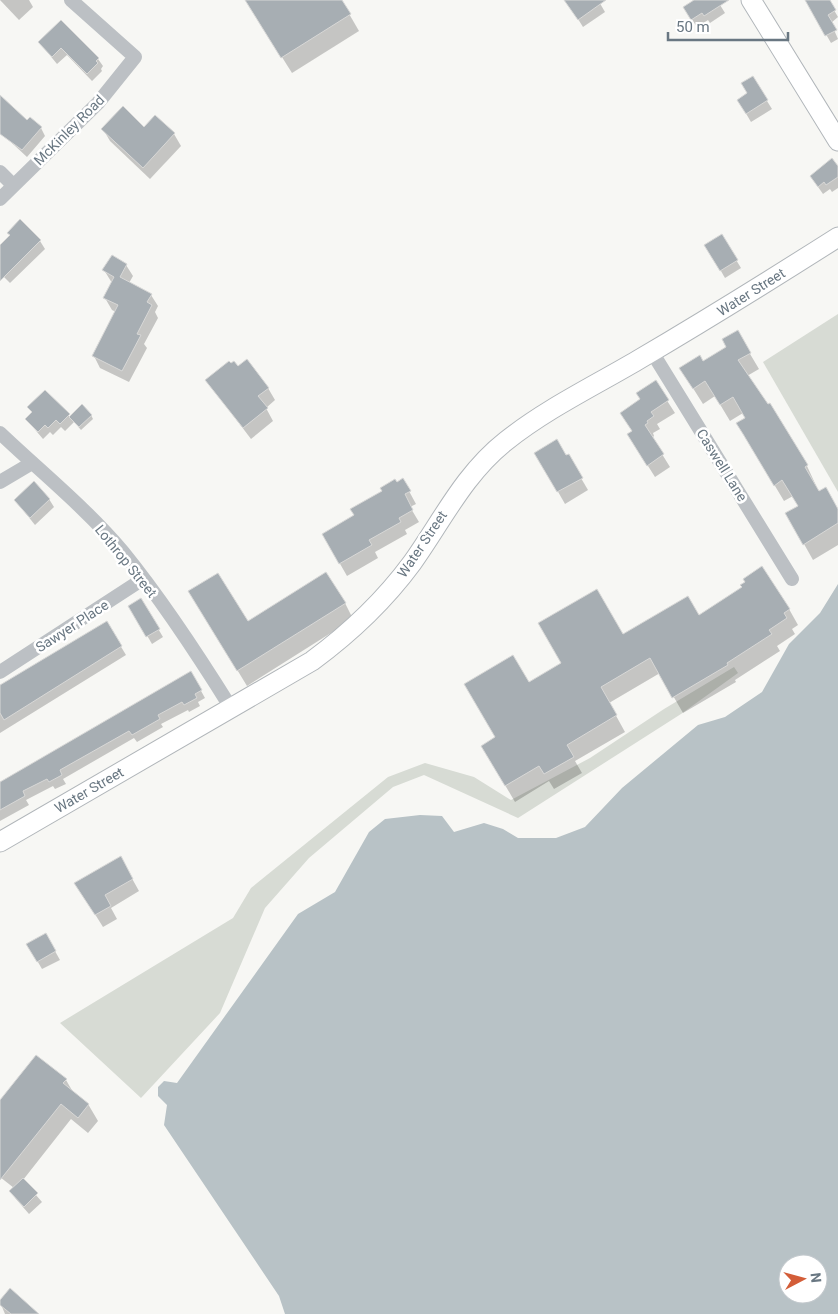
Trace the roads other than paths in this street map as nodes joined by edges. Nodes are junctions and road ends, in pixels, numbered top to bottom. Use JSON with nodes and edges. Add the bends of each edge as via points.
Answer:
{"nodes":[{"id":1,"x":71,"y":0,"type":"edge"},
{"id":2,"x":751,"y":0,"type":"edge"},
{"id":3,"x":838,"y":141,"type":"edge"},
{"id":4,"x":0,"y":172,"type":"edge"},
{"id":5,"x":13,"y":185,"type":"junction"},
{"id":6,"x":0,"y":199,"type":"edge"},
{"id":7,"x":838,"y":237,"type":"edge"},
{"id":8,"x":652,"y":352,"type":"junction"},
{"id":9,"x":0,"y":433,"type":"edge"},
{"id":10,"x":32,"y":463,"type":"junction"},
{"id":11,"x":0,"y":482,"type":"edge"},
{"id":12,"x":143,"y":579,"type":"junction"},
{"id":13,"x":792,"y":579,"type":"dead end"},
{"id":14,"x":0,"y":672,"type":"edge"},
{"id":15,"x":231,"y":708,"type":"junction"},
{"id":16,"x":0,"y":842,"type":"edge"}],
"edges":[{"from":1,"to":5,"type":"street","name":"McKinley Road","via":[[135,57],[98,103]]},
{"from":2,"to":3,"type":"main road"},
{"from":4,"to":5,"type":"street"},
{"from":5,"to":6,"type":"street","name":"McKinley Road"},
{"from":7,"to":8,"type":"main road","name":"Water Street"},
{"from":8,"to":13,"type":"street","name":"Caswell Lane"},
{"from":8,"to":15,"type":"main road","name":"Water Street","via":[[550,411],[506,441],[462,485],[412,563],[359,623],[312,661]]},
{"from":9,"to":10,"type":"street","name":"Lothrop Street"},
{"from":10,"to":11,"type":"street"},
{"from":10,"to":12,"type":"street","name":"Lothrop Street","via":[[94,522]]},
{"from":12,"to":14,"type":"street","name":"Sawyer Place"},
{"from":12,"to":15,"type":"street","name":"Lothrop Street"},
{"from":15,"to":16,"type":"main road","name":"Water Street"}]}
